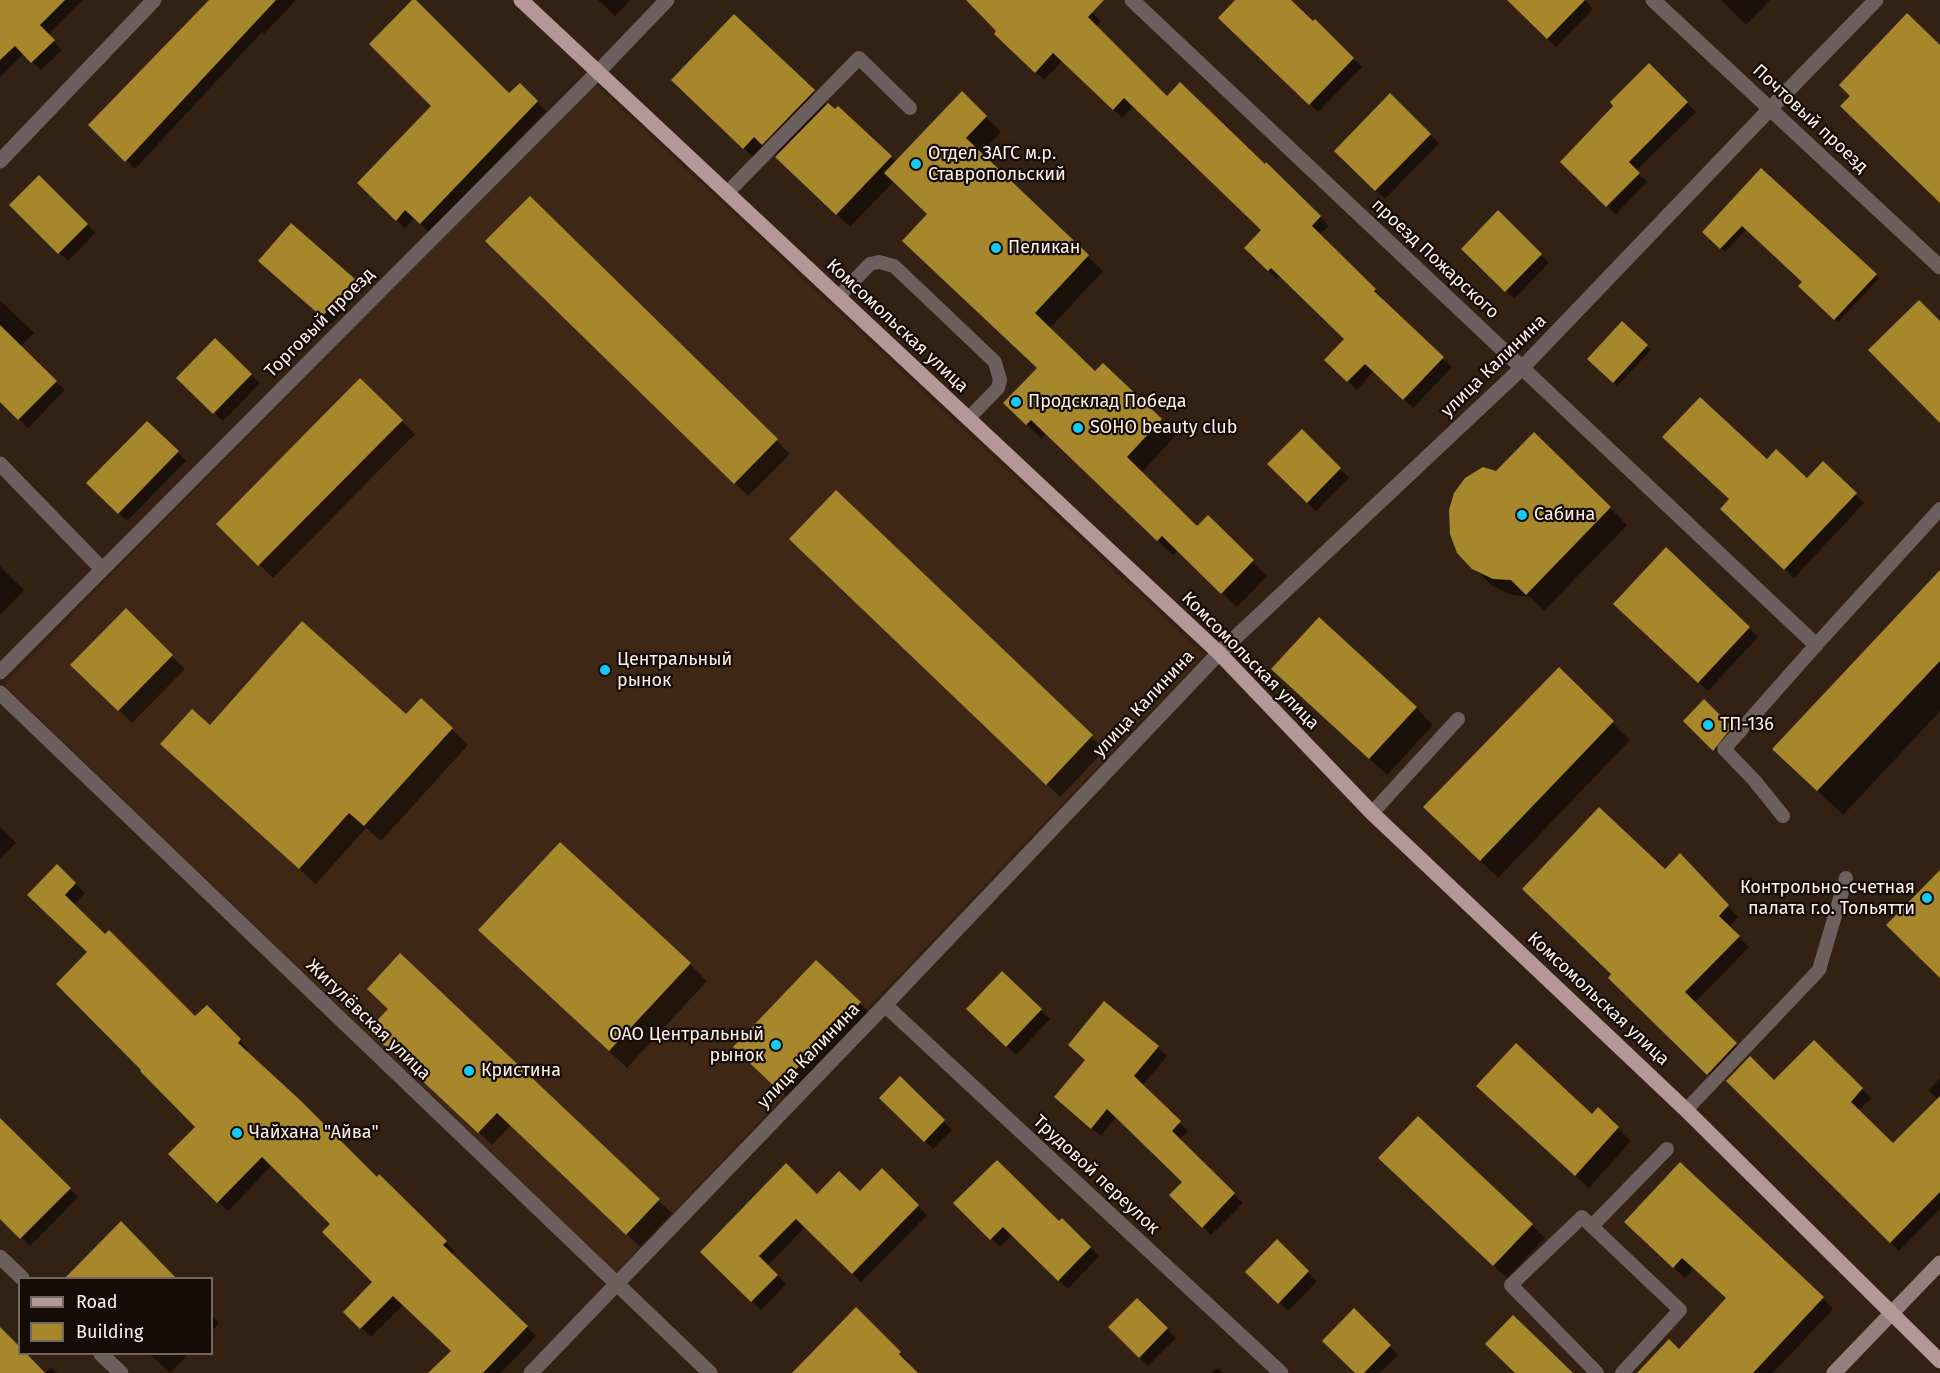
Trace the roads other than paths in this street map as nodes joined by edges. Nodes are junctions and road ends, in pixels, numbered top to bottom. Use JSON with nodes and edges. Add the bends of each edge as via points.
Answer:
{"nodes":[{"id":1,"x":154,"y":0,"type":"edge"},
{"id":2,"x":521,"y":0,"type":"edge"},
{"id":3,"x":667,"y":0,"type":"edge"},
{"id":4,"x":1132,"y":0,"type":"edge"},
{"id":5,"x":1653,"y":0,"type":"edge"},
{"id":6,"x":1876,"y":0,"type":"edge"},
{"id":7,"x":598,"y":72,"type":"junction"},
{"id":8,"x":910,"y":108,"type":"dead end"},
{"id":9,"x":1770,"y":109,"type":"junction"},
{"id":10,"x":0,"y":161,"type":"edge"},
{"id":11,"x":727,"y":193,"type":"junction"},
{"id":12,"x":1940,"y":267,"type":"edge"},
{"id":13,"x":838,"y":297,"type":"junction"},
{"id":14,"x":1522,"y":369,"type":"junction"},
{"id":15,"x":968,"y":419,"type":"junction"},
{"id":16,"x":0,"y":464,"type":"edge"},
{"id":17,"x":1940,"y":509,"type":"edge"},
{"id":18,"x":102,"y":569,"type":"junction"},
{"id":19,"x":1816,"y":645,"type":"junction"},
{"id":20,"x":1219,"y":653,"type":"junction"},
{"id":21,"x":0,"y":672,"type":"edge"},
{"id":22,"x":0,"y":693,"type":"edge"},
{"id":23,"x":1458,"y":719,"type":"dead end"},
{"id":24,"x":1372,"y":813,"type":"junction"},
{"id":25,"x":1784,"y":816,"type":"dead end"},
{"id":26,"x":1846,"y":878,"type":"dead end"},
{"id":27,"x":885,"y":1005,"type":"junction"},
{"id":28,"x":1686,"y":1110,"type":"junction"},
{"id":29,"x":1667,"y":1149,"type":"dead end"},
{"id":30,"x":1592,"y":1227,"type":"junction"},
{"id":31,"x":0,"y":1257,"type":"edge"},
{"id":32,"x":1940,"y":1263,"type":"edge"},
{"id":33,"x":21,"y":1277,"type":"edge"},
{"id":34,"x":616,"y":1285,"type":"junction"},
{"id":35,"x":1892,"y":1313,"type":"junction"},
{"id":36,"x":103,"y":1355,"type":"edge"},
{"id":37,"x":1940,"y":1361,"type":"edge"},
{"id":38,"x":121,"y":1373,"type":"edge"},
{"id":39,"x":531,"y":1373,"type":"edge"},
{"id":40,"x":710,"y":1373,"type":"edge"},
{"id":41,"x":1281,"y":1373,"type":"edge"},
{"id":42,"x":1597,"y":1373,"type":"edge"},
{"id":43,"x":1622,"y":1373,"type":"edge"},
{"id":44,"x":1834,"y":1373,"type":"edge"}],
"edges":[{"from":1,"to":10,"type":"street"},
{"from":2,"to":7,"type":"main road","name":"Комсомольская улица"},
{"from":3,"to":7,"type":"street","name":"Торговый проезд"},
{"from":4,"to":14,"type":"street","name":"проезд Пожарского"},
{"from":5,"to":9,"type":"street","name":"Почтовый проезд"},
{"from":6,"to":9,"type":"street","name":"улица Калинина"},
{"from":7,"to":11,"type":"main road","name":"Комсомольская улица"},
{"from":7,"to":18,"type":"street","name":"Торговый проезд"},
{"from":8,"to":11,"type":"lane","via":[[859,58]]},
{"from":9,"to":12,"type":"street","name":"Почтовый проезд"},
{"from":9,"to":14,"type":"street","name":"улица Калинина"},
{"from":11,"to":13,"type":"main road","name":"Комсомольская улица"},
{"from":13,"to":15,"type":"main road","name":"Комсомольская улица"},
{"from":13,"to":15,"type":"lane","via":[[870,264],[894,266],[996,362],[998,388]]},
{"from":14,"to":19,"type":"street","name":"проезд Пожарского"},
{"from":14,"to":20,"type":"street","name":"улица Калинина"},
{"from":15,"to":20,"type":"main road","name":"Комсомольская улица"},
{"from":16,"to":18,"type":"street"},
{"from":17,"to":19,"type":"lane"},
{"from":18,"to":21,"type":"street","name":"Торговый проезд"},
{"from":19,"to":25,"type":"lane","via":[[1724,749]]},
{"from":20,"to":24,"type":"main road","name":"Комсомольская улица"},
{"from":20,"to":27,"type":"street","name":"улица Калинина"},
{"from":22,"to":34,"type":"street","name":"Жигулёвская улица"},
{"from":23,"to":24,"type":"lane"},
{"from":24,"to":28,"type":"main road","name":"Комсомольская улица"},
{"from":26,"to":28,"type":"lane","via":[[1813,982]]},
{"from":27,"to":34,"type":"street","name":"улица Калинина"},
{"from":27,"to":41,"type":"street","name":"Трудовой переулок"},
{"from":28,"to":35,"type":"main road","name":"Комсомольская улица"},
{"from":29,"to":30,"type":"lane"},
{"from":30,"to":42,"type":"lane","via":[[1582,1217],[1511,1285]]},
{"from":30,"to":43,"type":"lane","via":[[1680,1310]]},
{"from":31,"to":33,"type":"street"},
{"from":32,"to":35,"type":"main road"},
{"from":34,"to":39,"type":"street","name":"улица Калинина"},
{"from":34,"to":40,"type":"street","name":"Жигулёвская улица"},
{"from":35,"to":37,"type":"main road","name":"Комсомольская улица"},
{"from":35,"to":44,"type":"main road"},
{"from":36,"to":38,"type":"street"}]}
